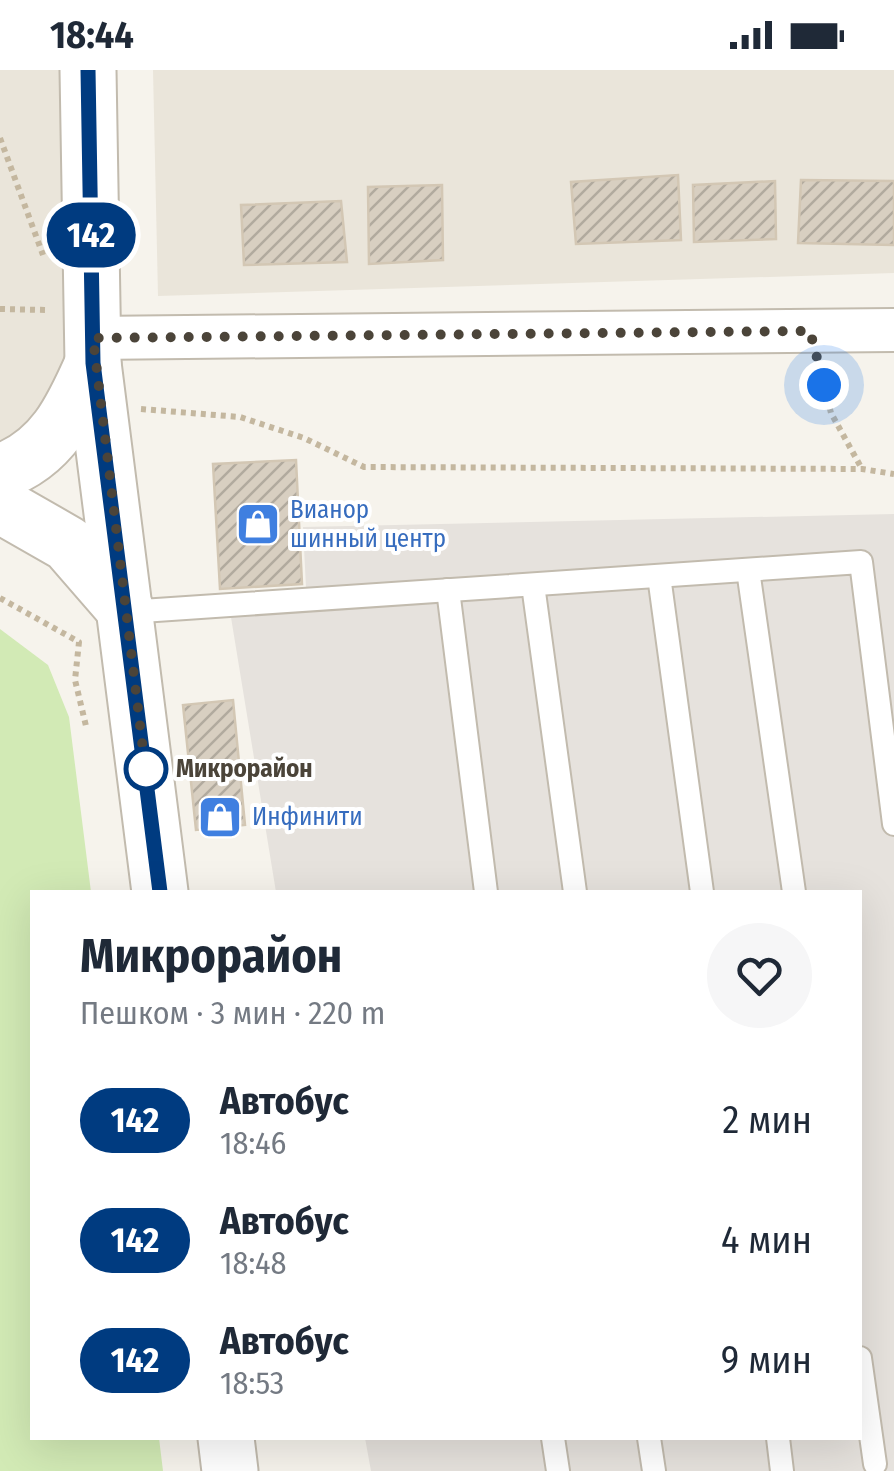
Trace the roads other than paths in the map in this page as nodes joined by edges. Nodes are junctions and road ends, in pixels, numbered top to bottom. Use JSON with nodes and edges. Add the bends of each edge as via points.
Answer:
{"nodes":[{"id":1,"x":88,"y":70,"type":"edge"},
{"id":2,"x":894,"y":330,"type":"edge"},
{"id":3,"x":96,"y":369,"type":"junction"},
{"id":4,"x":0,"y":472,"type":"edge"},
{"id":5,"x":0,"y":505,"type":"edge"},
{"id":6,"x":748,"y":570,"type":"junction"},
{"id":7,"x":658,"y":576,"type":"junction"},
{"id":8,"x":534,"y":585,"type":"junction"},
{"id":9,"x":448,"y":590,"type":"junction"},
{"id":10,"x":127,"y":612,"type":"junction"},
{"id":11,"x":894,"y":824,"type":"edge"},
{"id":12,"x":160,"y":890,"type":"edge"},
{"id":13,"x":486,"y":890,"type":"edge"},
{"id":14,"x":575,"y":890,"type":"edge"},
{"id":15,"x":702,"y":890,"type":"edge"},
{"id":16,"x":794,"y":890,"type":"edge"},
{"id":17,"x":862,"y":1372,"type":"edge"},
{"id":18,"x":226,"y":1440,"type":"edge"},
{"id":19,"x":553,"y":1440,"type":"edge"},
{"id":20,"x":649,"y":1440,"type":"edge"},
{"id":21,"x":778,"y":1440,"type":"edge"},
{"id":22,"x":875,"y":1464,"type":"dead end"},
{"id":23,"x":230,"y":1471,"type":"edge"},
{"id":24,"x":558,"y":1471,"type":"edge"},
{"id":25,"x":654,"y":1471,"type":"edge"},
{"id":26,"x":782,"y":1471,"type":"edge"}],
"edges":[{"from":1,"to":3,"type":"street"},
{"from":2,"to":3,"type":"street"},
{"from":3,"to":4,"type":"street","via":[[58,431],[26,461]]},
{"from":3,"to":10,"type":"street"},
{"from":5,"to":10,"type":"street","via":[[68,544]]},
{"from":6,"to":7,"type":"lane"},
{"from":6,"to":11,"type":"lane","via":[[862,562]]},
{"from":6,"to":16,"type":"lane"},
{"from":7,"to":8,"type":"lane"},
{"from":7,"to":15,"type":"lane"},
{"from":8,"to":9,"type":"lane"},
{"from":8,"to":14,"type":"lane"},
{"from":9,"to":10,"type":"lane"},
{"from":9,"to":13,"type":"lane"},
{"from":10,"to":12,"type":"street"},
{"from":17,"to":22,"type":"lane"},
{"from":18,"to":23,"type":"street"},
{"from":19,"to":24,"type":"lane"},
{"from":20,"to":25,"type":"lane"},
{"from":21,"to":26,"type":"lane"}]}
